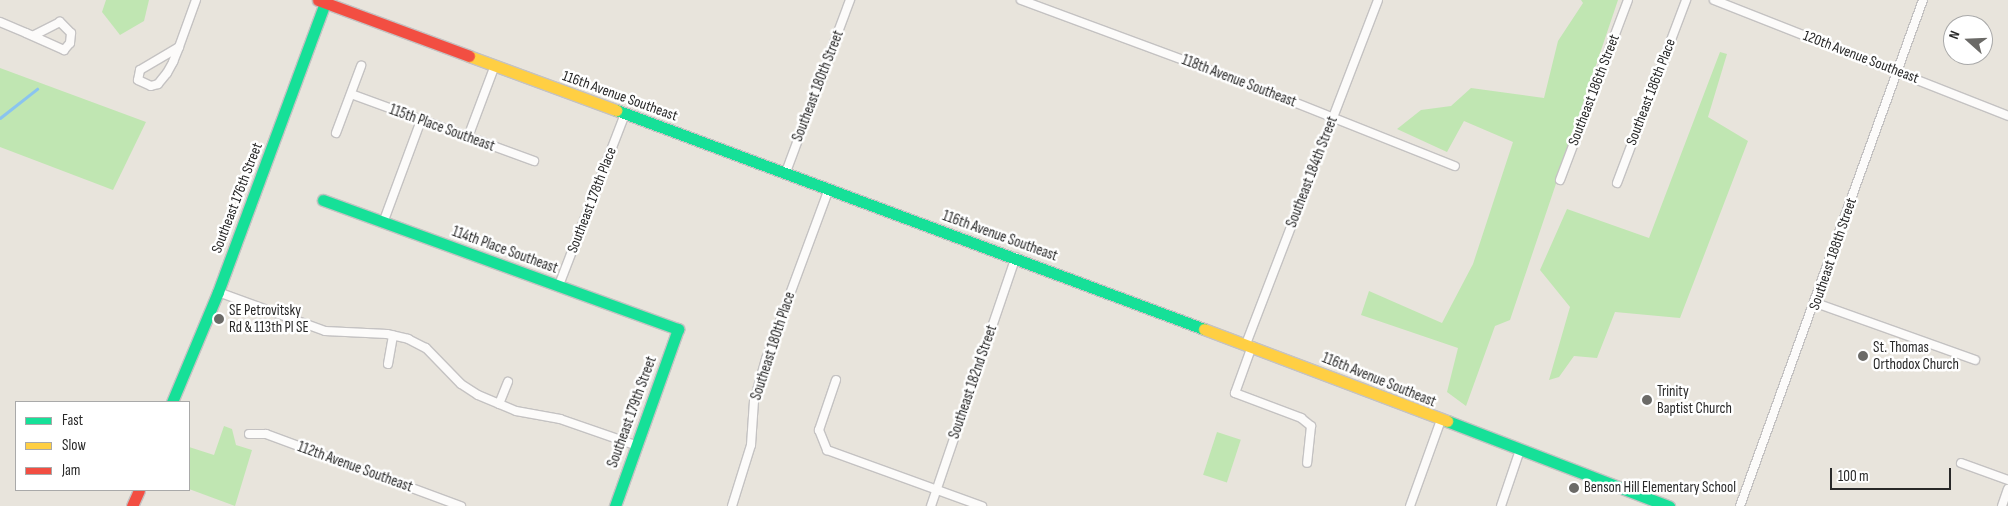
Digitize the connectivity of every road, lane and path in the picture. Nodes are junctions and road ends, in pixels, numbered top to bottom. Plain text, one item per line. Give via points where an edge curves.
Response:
1 (196, 0) edge
2 (850, 0) edge
3 (1021, 0) edge
4 (1378, 0) edge
5 (1628, 0) edge
6 (1686, 0) edge
7 (1714, 0) edge
8 (1923, 0) edge
9 (323, 1) edge
10 (0, 22) edge
11 (33, 36) junction
12 (179, 47) junction
13 (494, 65) junction
14 (361, 66) dead end
15 (1896, 70) junction
16 (351, 94) junction
17 (625, 114) junction
18 (2008, 116) edge
19 (1333, 117) junction
20 (421, 120) junction
21 (336, 133) dead end
22 (468, 137) junction
23 (534, 161) dead end
24 (1455, 166) dead end
25 (786, 172) junction
26 (1560, 180) dead end
27 (1616, 183) dead end
28 (830, 190) junction
29 (323, 200) dead end
30 (383, 223) junction
31 (1016, 257) junction
32 (559, 286) junction
33 (218, 292) junction
34 (1816, 303) junction
35 (678, 329) joint
36 (393, 335) junction
37 (1249, 345) junction
38 (1975, 360) dead end
39 (388, 364) dead end
40 (836, 380) dead end
41 (508, 382) dead end
42 (172, 401) edge
43 (499, 404) junction
44 (1441, 420) junction
45 (249, 434) dead end
46 (635, 445) junction
47 (1520, 450) junction
48 (1307, 463) dead end
49 (1961, 463) dead end
50 (2008, 480) edge
51 (2008, 489) edge
52 (936, 490) junction
53 (139, 491) edge
54 (132, 506) edge
55 (461, 506) edge
56 (614, 506) edge
57 (732, 506) edge
58 (931, 506) edge
59 (982, 506) edge
60 (1410, 506) edge
61 (1500, 506) edge
62 (1669, 506) edge
63 (1740, 506) edge
64 (2002, 506) edge

1 - 12 street
2 - 25 street, Southeast 180th Street
3 - 19 street, 118th Avenue Southeast
4 - 19 street, Southeast 184th Street
5 - 26 street, Southeast 186th Street
6 - 27 street, Southeast 186th Place
7 - 15 street, 120th Avenue Southeast
8 - 15 street, Southeast 188th Street
9 - 13 street, 116th Avenue Southeast
9 - 33 street, Southeast 176th Street
10 - 11 street
11 - 11 street via 60,22 71,33 70,42 64,50
12 - 12 street via 140,70 138,80 144,85 158,84
13 - 17 street, 116th Avenue Southeast
13 - 22 street
14 - 16 street
15 - 18 street, 120th Avenue Southeast
15 - 34 street, Southeast 188th Street
16 - 20 street, 115th Place Southeast
16 - 21 street
17 - 25 street, 116th Avenue Southeast
17 - 32 street, Southeast 178th Place
19 - 24 street, 118th Avenue Southeast
19 - 37 street, Southeast 184th Street
20 - 22 street, 115th Place Southeast
20 - 30 street
22 - 23 street, 115th Place Southeast
25 - 28 street, 116th Avenue Southeast
28 - 31 street, 116th Avenue Southeast
28 - 57 street, Southeast 180th Place via 766,359 754,401 751,445
29 - 30 street, 114th Place Southeast
30 - 32 street, 114th Place Southeast
31 - 37 street, 116th Avenue Southeast
31 - 52 street, Southeast 182nd Street
32 - 35 street, 114th Place Southeast
33 - 36 street via 325,332
33 - 42 street, Southeast 176th Street
34 - 38 street
34 - 63 street, Southeast 188th Street
35 - 46 street, Southeast 179th Street
36 - 39 street
36 - 43 street via 426,348 461,384
37 - 44 street, 116th Avenue Southeast
37 - 48 street, Southeast 184th Street via 1235,393 1301,418 1312,426
40 - 52 street via 819,430 827,450
41 - 43 street
43 - 46 street via 516,411 560,419
44 - 47 street, 116th Avenue Southeast
44 - 60 street
45 - 55 street, 112th Avenue Southeast via 266,434
46 - 56 street, Southeast 179th Street
47 - 61 street
47 - 62 street, 116th Avenue Southeast
49 - 50 street
51 - 64 street
52 - 58 street, Southeast 182nd Street
52 - 59 street
53 - 54 street

